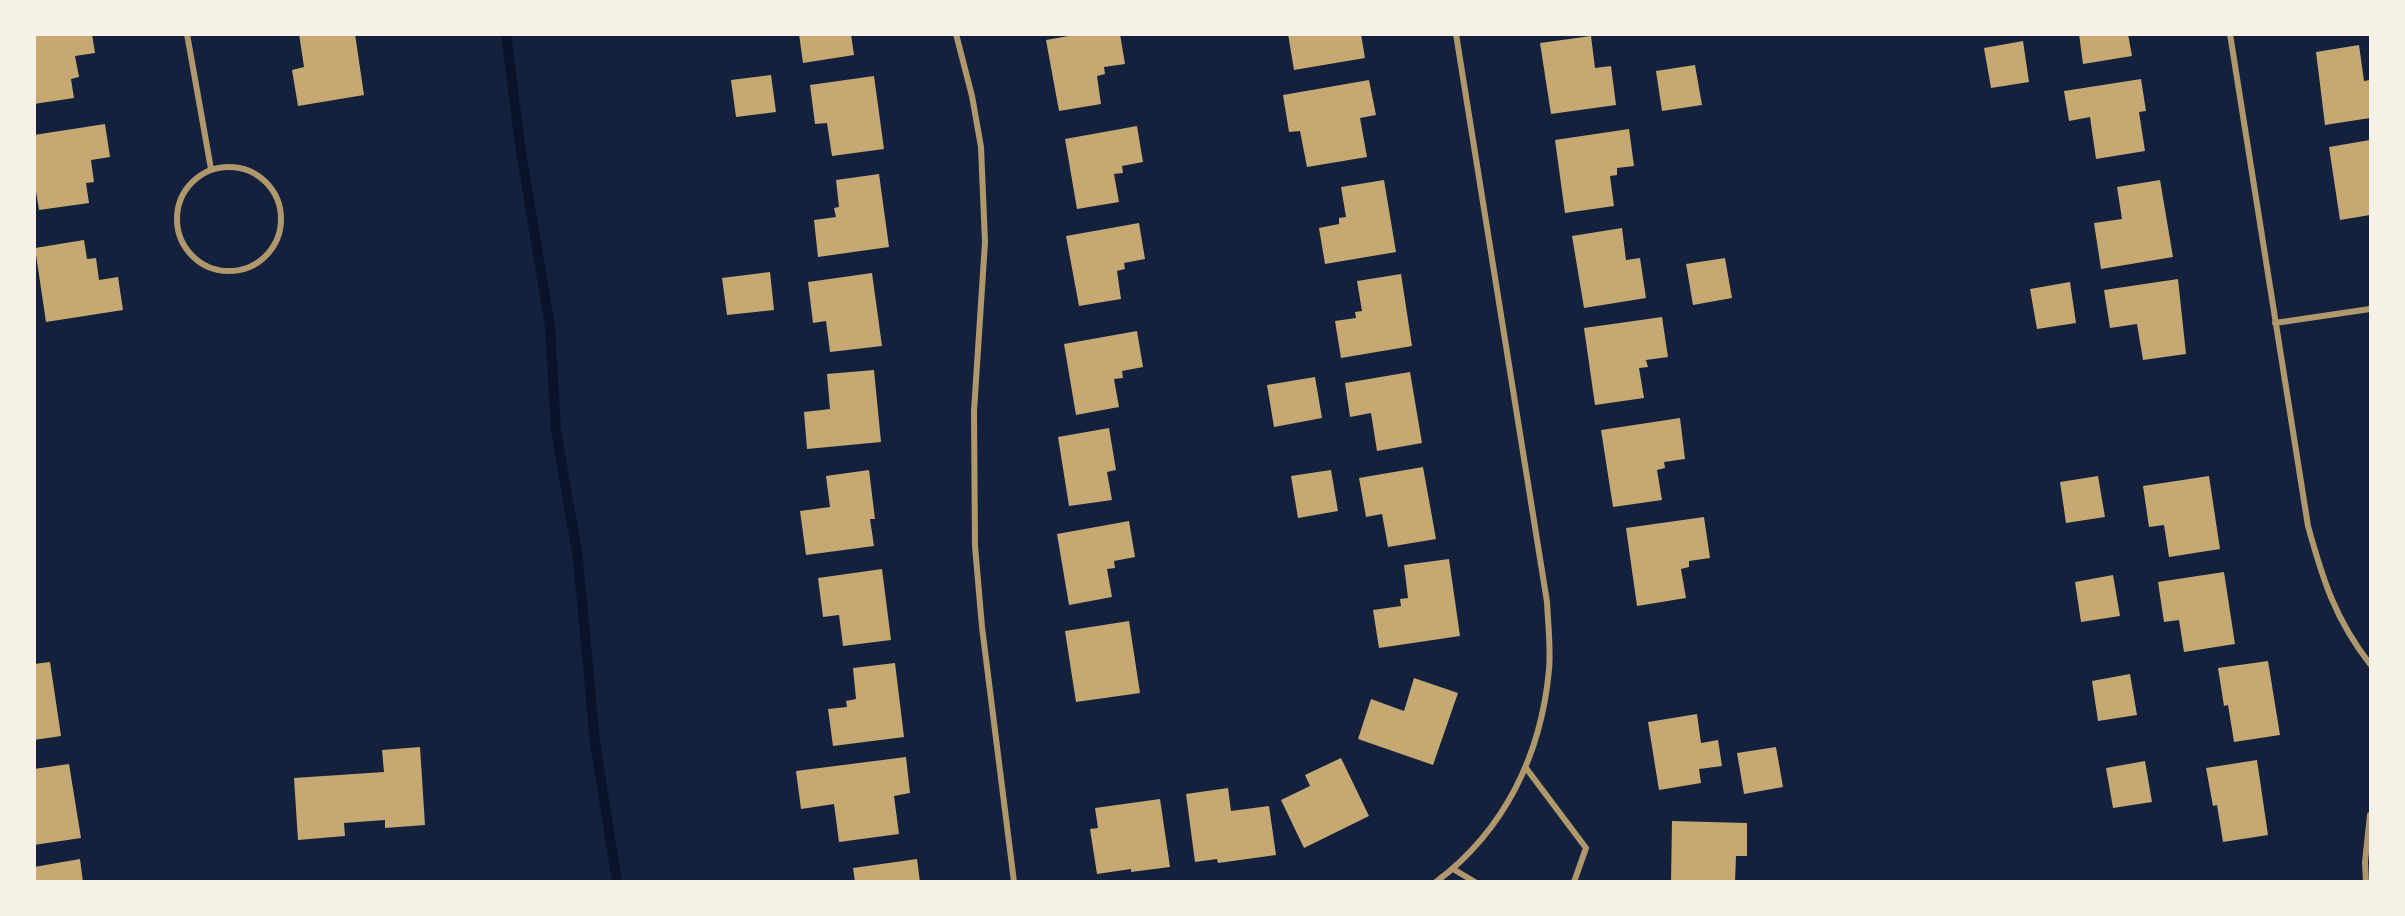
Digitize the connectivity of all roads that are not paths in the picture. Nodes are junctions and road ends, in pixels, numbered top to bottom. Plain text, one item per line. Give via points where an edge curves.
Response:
1 (187, 34) edge
2 (956, 34) edge
3 (1456, 34) edge
4 (2230, 34) edge
5 (211, 169) junction
6 (2370, 309) edge
7 (2275, 322) junction
8 (2370, 664) edge
9 (1526, 768) junction
10 (2370, 815) edge
11 (1453, 869) junction
12 (1014, 882) edge
13 (1436, 882) edge
14 (1475, 882) edge
15 (1574, 882) edge
16 (2366, 882) edge

1 - 5 street
2 - 12 street via 981,147 985,242 974,411 975,546
3 - 9 street via 1547,602 1549,669 1540,729
4 - 7 street
5 - 5 street via 195,178 183,192 177,209 182,244 194,259 209,268 227,272 244,269 260,262 279,235 279,202 258,176 227,166
6 - 7 street
7 - 8 street via 2308,526 2323,581 2337,612
9 - 11 street via 1487,834
9 - 15 street via 1586,848
10 - 16 street
11 - 13 street
11 - 14 street

